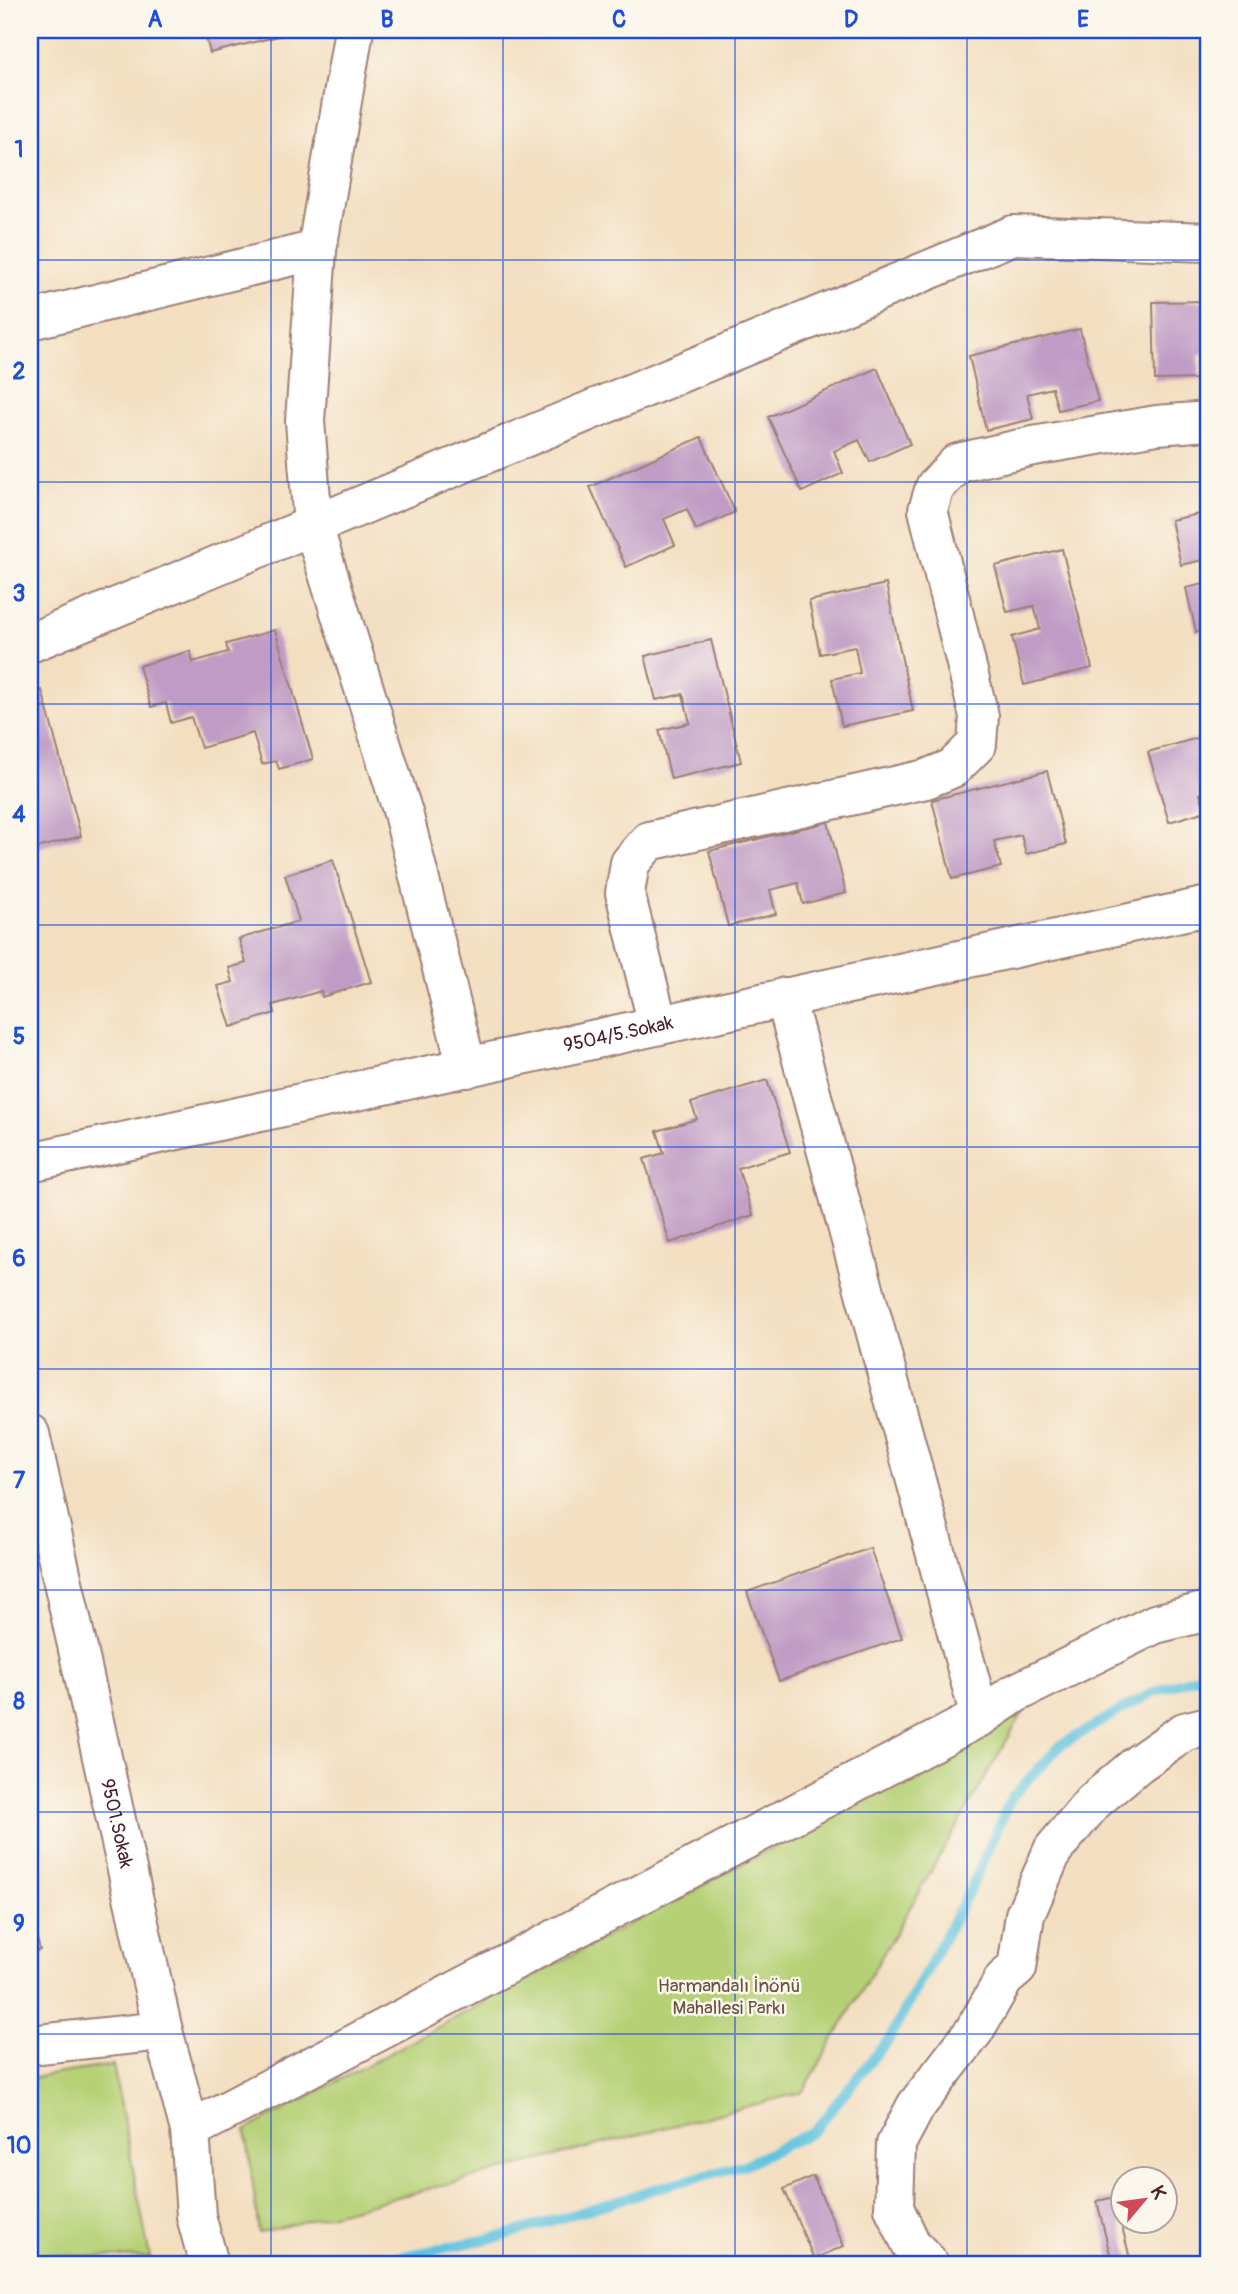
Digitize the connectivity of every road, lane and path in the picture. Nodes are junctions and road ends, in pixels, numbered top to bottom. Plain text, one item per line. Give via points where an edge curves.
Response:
1 (354, 30) edge
2 (1208, 242) edge
3 (317, 250) junction
4 (30, 320) edge
5 (1208, 421) edge
6 (313, 526) junction
7 (30, 643) edge
8 (1208, 906) edge
9 (785, 997) junction
10 (658, 1025) junction
11 (467, 1068) junction
12 (30, 1162) edge
13 (30, 1434) edge
14 (1208, 1611) edge
15 (980, 1717) junction
16 (1208, 1726) edge
17 (163, 2031) junction
18 (30, 2045) edge
19 (190, 2130) junction
20 (209, 2264) edge
21 (929, 2264) edge

1 - 3 street
2 - 6 street via 1013,235
3 - 4 street
3 - 6 street via 305,421
5 - 10 street via 1033,446 958,463 934,486 928,510 979,716 976,744 953,768 926,779 649,841 630,863 625,893
6 - 7 street
6 - 11 street via 403,813
8 - 9 street, 9504/5.Sokak
9 - 10 street, 9504/5.Sokak
9 - 15 street
10 - 11 street, 9504/5.Sokak
11 - 12 street, 9504/5.Sokak
13 - 17 street, 9501.Sokak
14 - 15 street via 1155,1624
15 - 19 street
16 - 21 street via 1184,1732 1138,1764 1093,1802 1053,1850 1025,1915 1017,1968 1004,1979 974,2031 916,2106 896,2144 894,2208 911,2244
17 - 18 street
17 - 19 street, 9501.Sokak
19 - 20 street, 9501.Sokak via 196,2216

